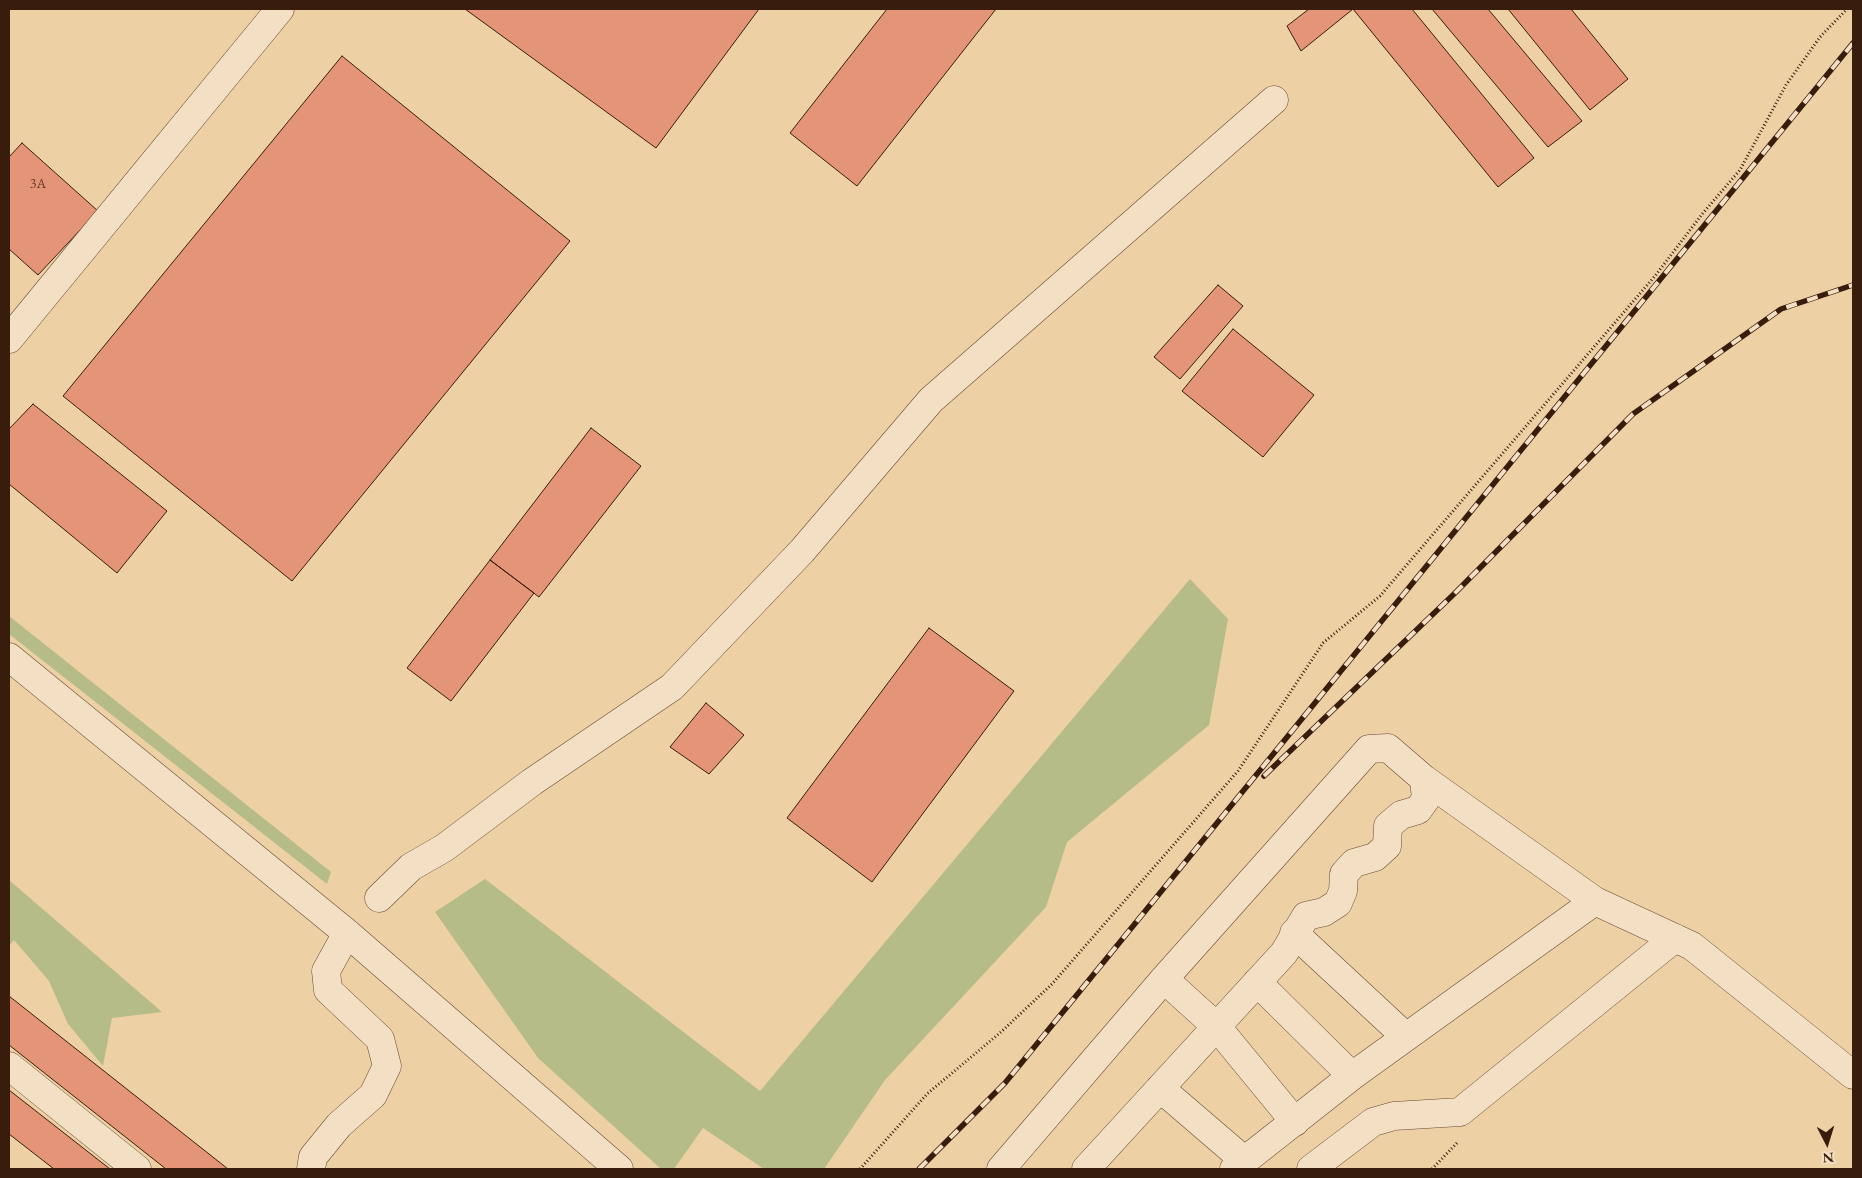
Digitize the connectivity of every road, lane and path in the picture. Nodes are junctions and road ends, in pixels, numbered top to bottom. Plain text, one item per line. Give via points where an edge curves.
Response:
1 (280, 9) edge
2 (1848, 9) edge
3 (1274, 100) dead end
4 (9, 339) edge
5 (9, 657) edge
6 (1424, 779) junction
7 (379, 898) dead end
8 (1595, 901) junction
9 (347, 933) junction
10 (1294, 933) junction
11 (1675, 938) junction
12 (1164, 979) junction
13 (1257, 982) junction
14 (1217, 1028) junction
15 (1406, 1037) junction
16 (9, 1066) edge
17 (1853, 1075) edge
18 (1352, 1076) junction
19 (1160, 1088) junction
20 (1296, 1122) junction
21 (1240, 1165) edge
22 (137, 1169) edge
23 (311, 1169) edge
24 (619, 1169) edge
25 (860, 1169) edge
26 (1001, 1169) edge
27 (1086, 1169) edge
28 (1311, 1169) edge

1 - 4 street
2 - 25 path via 1820,37 1786,85 1740,170 1655,276 1380,596 1323,642 1238,770 1052,984 927,1094
3 - 7 street via 931,400 802,551 672,687 532,782 444,848 411,867
5 - 9 street
6 - 8 street
6 - 10 street via 1426,799 1418,810 1401,815 1388,826 1387,846 1375,857 1354,863 1344,874 1343,891 1338,902 1324,912 1306,916
6 - 12 street via 1388,748 1369,749
8 - 11 street
8 - 15 street
9 - 23 street via 326,971 328,990 380,1039 387,1066 373,1095 340,1126 314,1157
9 - 24 street
10 - 13 street via 1284,953
10 - 15 street
11 - 17 street via 1692,946
11 - 28 street via 1460,1112 1394,1116 1372,1122
12 - 14 street
12 - 26 street
13 - 14 street
13 - 18 street
14 - 19 street
14 - 20 street
15 - 18 street
16 - 22 street
18 - 20 street
19 - 21 street
19 - 27 street
20 - 21 street

